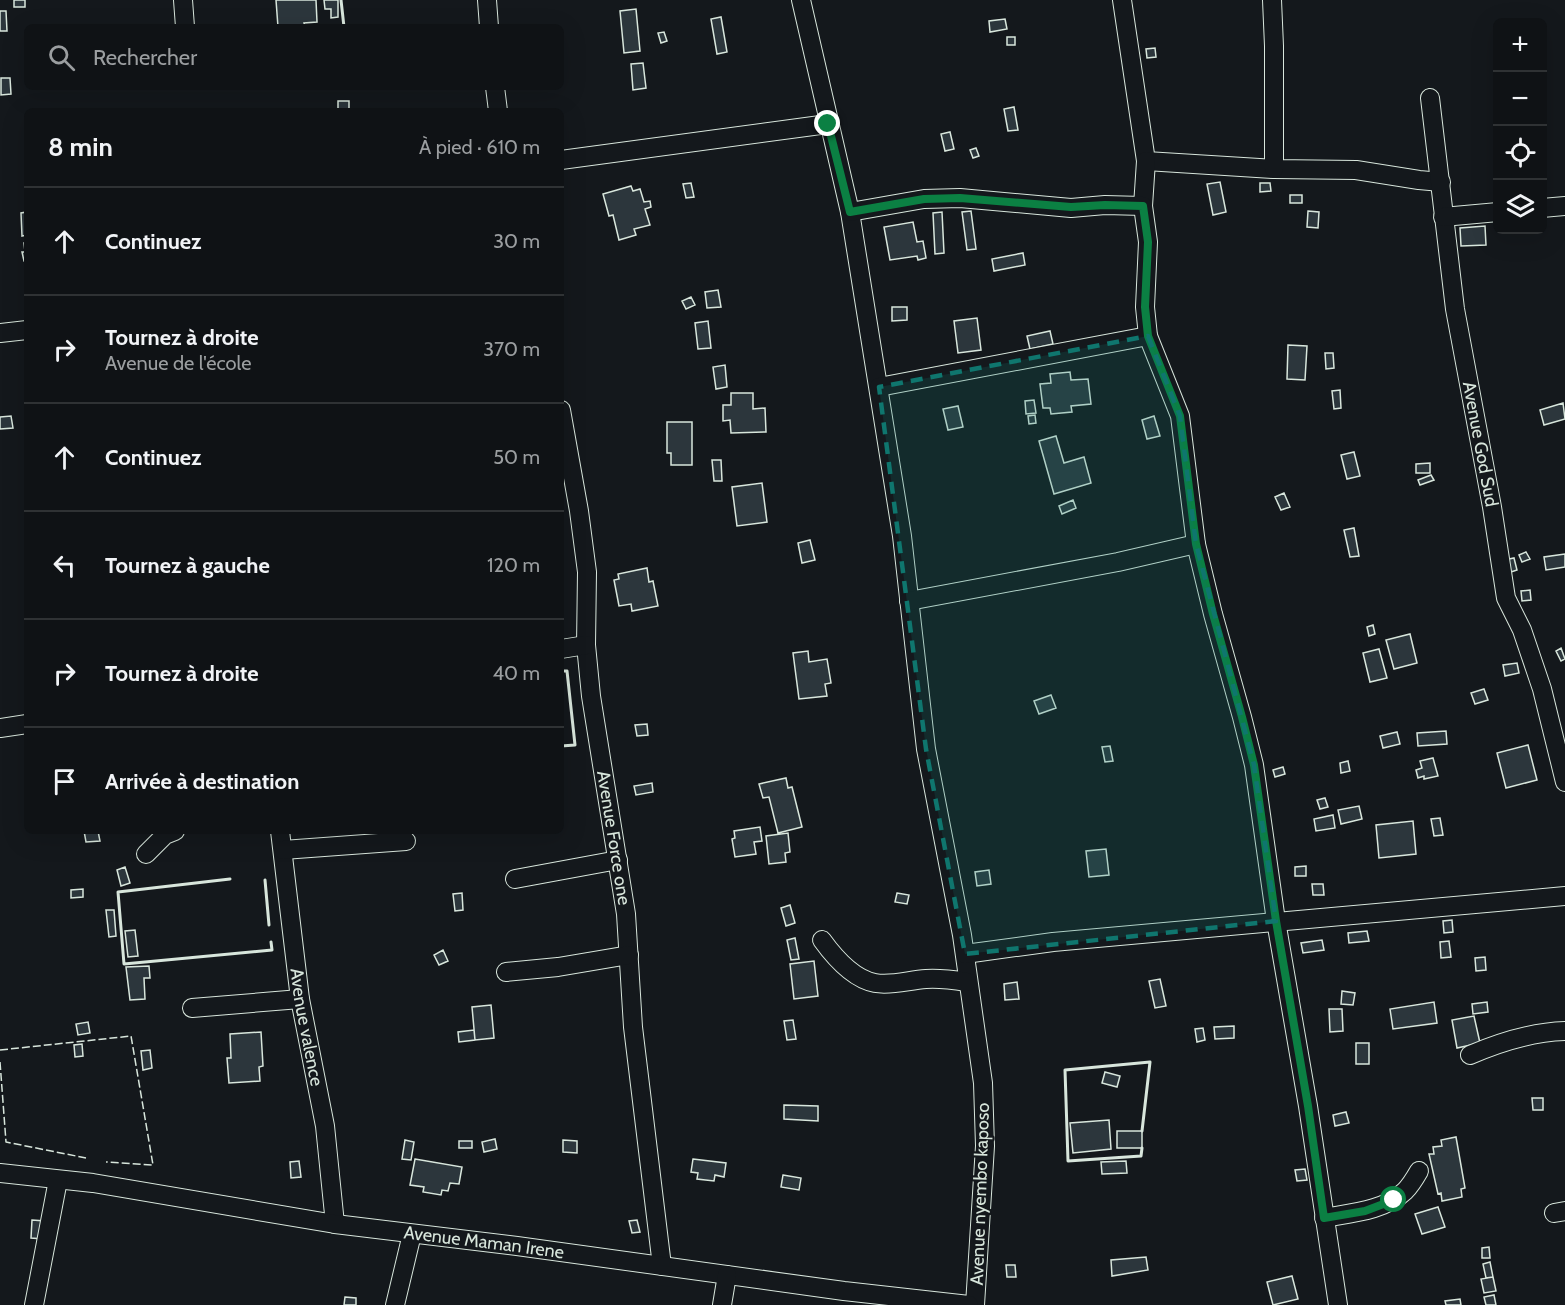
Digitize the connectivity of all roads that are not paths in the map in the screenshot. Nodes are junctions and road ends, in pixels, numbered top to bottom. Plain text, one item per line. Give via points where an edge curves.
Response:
1 (183, 0) edge
2 (487, 0) edge
3 (801, 0) edge
4 (1122, 0) edge
5 (1272, 0) edge
6 (185, 24) edge
7 (489, 24) edge
8 (495, 90) edge
9 (1430, 98) dead end
10 (498, 108) edge
11 (828, 124) junction
12 (564, 160) edge
13 (1146, 160) junction
14 (1274, 169) junction
15 (1441, 182) junction
16 (1143, 206) junction
17 (1565, 206) edge
18 (1547, 208) edge
19 (850, 212) junction
20 (1493, 212) edge
21 (1443, 217) junction
22 (24, 330) edge
23 (0, 333) edge
24 (1148, 336) junction
25 (879, 387) junction
26 (564, 427) edge
27 (1196, 544) junction
28 (909, 601) junction
29 (586, 645) junction
30 (564, 649) edge
31 (24, 724) edge
32 (0, 728) edge
33 (1565, 782) edge
34 (169, 834) edge
35 (280, 834) edge
36 (406, 841) dead end
37 (283, 850) junction
38 (146, 854) dead end
39 (618, 860) junction
40 (515, 879) dead end
41 (1565, 896) edge
42 (1276, 921) junction
43 (822, 940) dead end
44 (965, 954) junction
45 (629, 955) junction
46 (506, 972) dead end
47 (967, 982) junction
48 (300, 999) junction
49 (192, 1008) dead end
50 (1565, 1030) edge
51 (1470, 1055) dead end
52 (1419, 1171) dead end
53 (0, 1173) edge
54 (58, 1180) junction
55 (1324, 1218) junction
56 (335, 1224) junction
57 (412, 1234) junction
58 (662, 1266) junction
59 (727, 1275) junction
60 (34, 1305) edge
61 (395, 1305) edge
62 (722, 1305) edge
63 (969, 1305) edge
64 (975, 1305) edge
65 (1338, 1305) edge

1 - 6 street
2 - 7 street
3 - 11 street, Avenue nyembo kaposo
4 - 13 street
5 - 14 street
8 - 10 street
9 - 15 street, Avenue God Sud
11 - 12 street
11 - 19 street, Avenue nyembo kaposo
13 - 14 street
13 - 16 street
14 - 15 street via 1356,170
15 - 21 street, Avenue God Sud
16 - 19 street via 1060,207 960,198 924,199
16 - 24 street via 1148,242
17 - 18 street
19 - 25 street, Avenue nyembo kaposo
20 - 21 street
21 - 33 street, Avenue God Sud via 1455,309 1506,598 1522,630 1542,689
22 - 23 street
24 - 25 street
24 - 27 street via 1180,416
25 - 28 street, Avenue nyembo kaposo
26 - 29 street, Avenue Force one via 587,572
27 - 28 street
27 - 42 street via 1254,765
28 - 44 street, Avenue nyembo kaposo via 926,749
29 - 30 street
29 - 39 street, Avenue Force one via 603,782
31 - 32 street
34 - 38 street
35 - 37 street, Avenue valence
36 - 37 street
37 - 48 street, Avenue valence
39 - 40 street
39 - 45 street, Avenue Force one
41 - 42 street
42 - 44 street
42 - 55 street
43 - 47 street via 847,967 875,983 940,978
44 - 47 street, Avenue nyembo kaposo
45 - 46 street
45 - 58 street, Avenue Force one via 633,1027
47 - 64 street, Avenue nyembo kaposo via 982,1083 985,1146
48 - 49 street
48 - 56 street, Avenue valence via 325,1126
50 - 51 street via 1503,1041
52 - 55 street via 1394,1200 1365,1211
53 - 54 street, Avenue Maman Irene
54 - 56 street, Avenue Maman Irene
54 - 60 street
55 - 65 street
56 - 57 street, Avenue Maman Irene
57 - 58 street, Avenue Maman Irene
57 - 61 street
58 - 59 street, Avenue Maman Irene
59 - 62 street
59 - 63 street, Avenue Maman Irene

